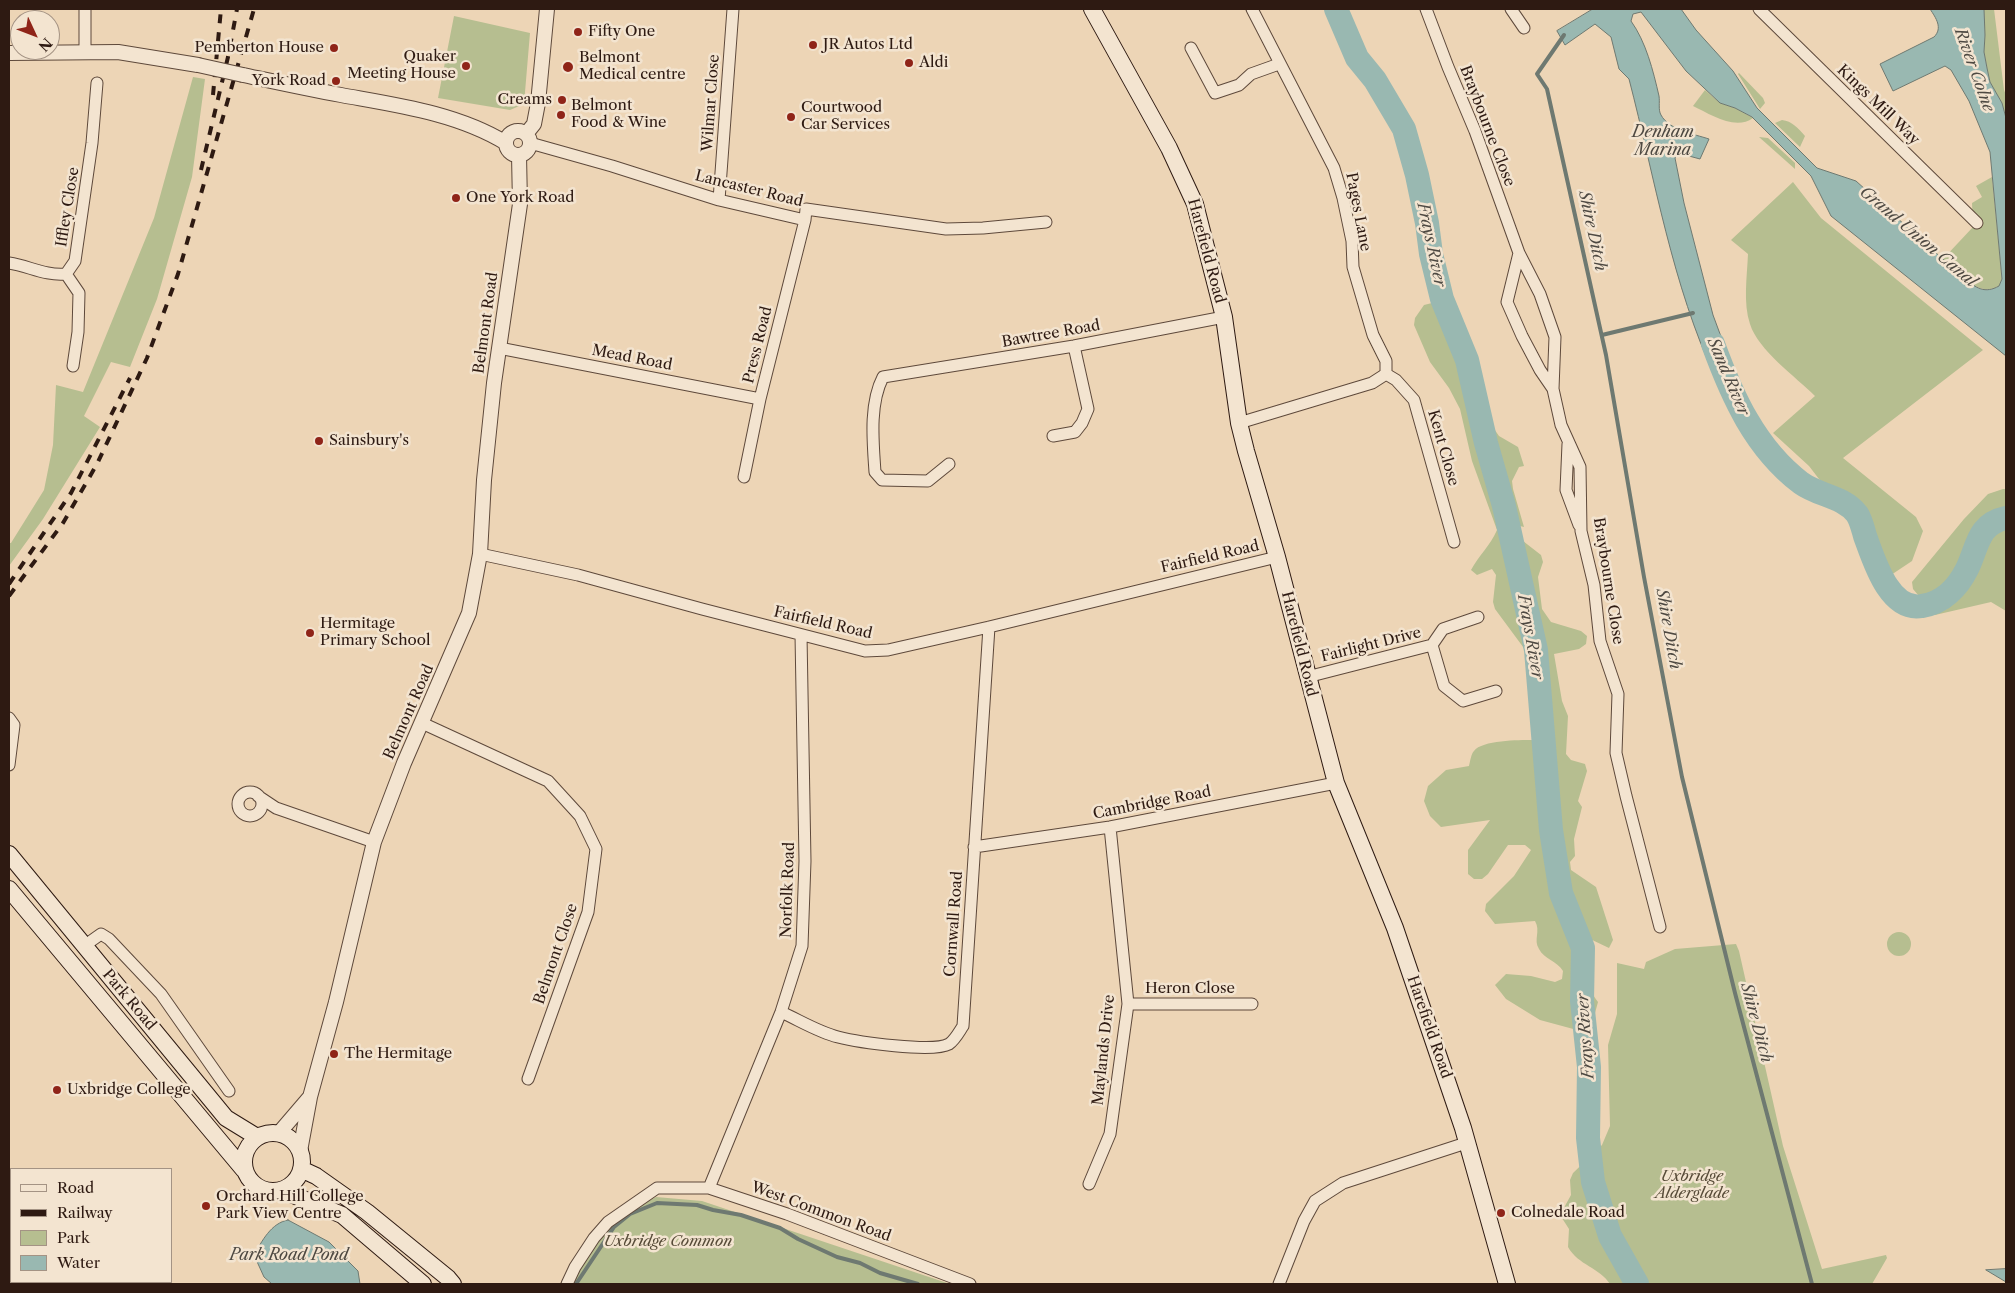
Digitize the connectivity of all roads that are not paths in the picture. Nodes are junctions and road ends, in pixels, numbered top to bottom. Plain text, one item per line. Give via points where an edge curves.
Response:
1 (85, 9) edge
2 (547, 9) edge
3 (733, 9) edge
4 (1092, 9) edge
5 (1252, 9) edge
6 (1426, 9) edge
7 (1511, 9) edge
8 (1759, 9) edge
9 (1524, 28) dead end
10 (1191, 48) dead end
11 (85, 51) junction
12 (9, 53) edge
13 (1279, 64) junction
14 (97, 83) dead end
15 (528, 139) junction
16 (506, 143) junction
17 (518, 156) junction
18 (719, 200) junction
19 (804, 220) junction
20 (1046, 222) dead end
21 (1977, 223) dead end
22 (1519, 253) junction
23 (9, 263) edge
24 (66, 274) junction
25 (1224, 317) junction
26 (1074, 346) junction
27 (499, 348) junction
28 (73, 366) dead end
29 (1386, 374) junction
30 (1553, 389) junction
31 (760, 399) junction
32 (1239, 423) junction
33 (1053, 436) dead end
34 (949, 464) dead end
35 (744, 477) dead end
36 (1454, 542) dead end
37 (480, 554) junction
38 (1276, 557) junction
39 (1478, 617) dead end
40 (989, 627) junction
41 (801, 635) junction
42 (1432, 645) junction
43 (1307, 677) junction
44 (1496, 691) dead end
45 (9, 718) edge
46 (422, 723) junction
47 (9, 765) edge
48 (1336, 782) junction
49 (258, 796) junction
50 (276, 808) junction
51 (255, 815) junction
52 (1110, 827) junction
53 (374, 842) junction
54 (974, 847) junction
55 (9, 854) edge
56 (9, 889) edge
57 (1660, 927) dead end
58 (84, 946) junction
59 (1128, 1004) junction
60 (1252, 1004) dead end
61 (781, 1012) junction
62 (528, 1079) dead end
63 (229, 1091) dead end
64 (310, 1097) junction
65 (279, 1133) junction
66 (257, 1137) junction
67 (1466, 1143) junction
68 (300, 1152) junction
69 (301, 1169) junction
70 (244, 1170) junction
71 (1089, 1184) dead end
72 (709, 1188) junction
73 (281, 1190) junction
74 (423, 1284) edge
75 (453, 1284) edge
76 (567, 1284) edge
77 (970, 1284) edge
78 (1279, 1284) edge
79 (1507, 1284) edge

1 - 11 street
2 - 15 street via 538,103
3 - 18 street, Wilmar Close
4 - 25 main road, Harefield Road via 1169,148 1195,204
5 - 13 street, Pages Lane
6 - 22 street, Braybourne Close
7 - 9 street
8 - 21 street, Kings Mill Way
10 - 13 street via 1215,93 1239,85 1251,74
11 - 12 street
11 - 16 street, bridge via 118,52 198,65 428,113 466,124
13 - 29 street, Pages Lane via 1334,168 1344,198 1352,241 1352,267 1373,335 1386,361
14 - 24 street, Iffley Close via 92,143 74,261
15 - 16 street via 521,132 512,132
15 - 17 street via 528,150
15 - 18 street, Lancaster Road
16 - 17 street via 510,152
17 - 27 street, Belmont Road via 520,204
18 - 19 street, Lancaster Road
19 - 20 street, Lancaster Road via 806,209 946,229
19 - 31 street, Press Road
22 - 30 street, Braybourne Close via 1540,294 1555,337
22 - 30 street, Braybourne Close via 1507,302 1526,344
23 - 24 street via 53,275
24 - 28 street via 79,292
25 - 26 street, Bawtree Road
25 - 32 main road, Harefield Road
26 - 33 street via 1088,409 1075,432
26 - 34 street, Bawtree Road via 883,377 874,410 876,472 882,480 928,481
27 - 31 street, Mead Road
27 - 37 street, Belmont Road via 484,480
29 - 32 street via 1372,382
29 - 36 street, Kent Close via 1414,400
30 - 57 street, Braybourne Close via 1568,440 1566,490 1582,531 1594,585 1600,641 1618,694 1616,753
31 - 35 street, Press Road
32 - 38 main road, Harefield Road
37 - 41 street, Fairfield Road via 578,575
37 - 46 street, Belmont Road via 469,613
38 - 40 street, Fairfield Road
38 - 43 main road, Harefield Road
39 - 42 street via 1443,629
40 - 41 street, Fairfield Road via 865,651
40 - 54 street, Cornwall Road
41 - 61 street, Norfolk Road via 805,861 802,946
42 - 43 street, Fairlight Drive
42 - 44 street, Fairlight Drive via 1444,686 1463,701
43 - 48 main road, Harefield Road
45 - 47 street via 14,725
46 - 53 street, Belmont Road
46 - 62 street, Belmont Close via 548,781 580,816 596,849 588,912
48 - 52 street, Cambridge Road
48 - 67 main road, Harefield Road via 1395,928
49 - 50 street
49 - 51 street via 261,806
49 - 51 street via 247,793 238,802 242,814
50 - 51 street
50 - 53 street
52 - 54 street, Cambridge Road
52 - 59 street, Maylands Drive
53 - 64 street, Belmont Road
54 - 61 street, Cornwall Road via 963,1026 949,1043 939,1047 865,1042 836,1036
55 - 58 main road, Park Road
56 - 70 main road, Park Road
58 - 63 street via 101,934 109,939 161,994
58 - 66 main road, Park Road via 226,1118
59 - 60 street, Heron Close
59 - 71 street, Maylands Drive via 1110,1134
61 - 72 street, Norfolk Road
64 - 65 street
64 - 68 street, Belmont Road
65 - 66 main road
65 - 68 main road via 291,1139
66 - 70 main road via 246,1150
67 - 78 street via 1343,1183 1315,1202 1304,1220
67 - 79 main road, Harefield Road
68 - 69 main road
69 - 73 main road via 296,1180
69 - 75 main road via 367,1212
70 - 73 main road via 258,1188
72 - 76 street, West Common Road via 657,1188 608,1222 594,1238
72 - 77 street, West Common Road via 787,1214
73 - 74 main road via 342,1215

